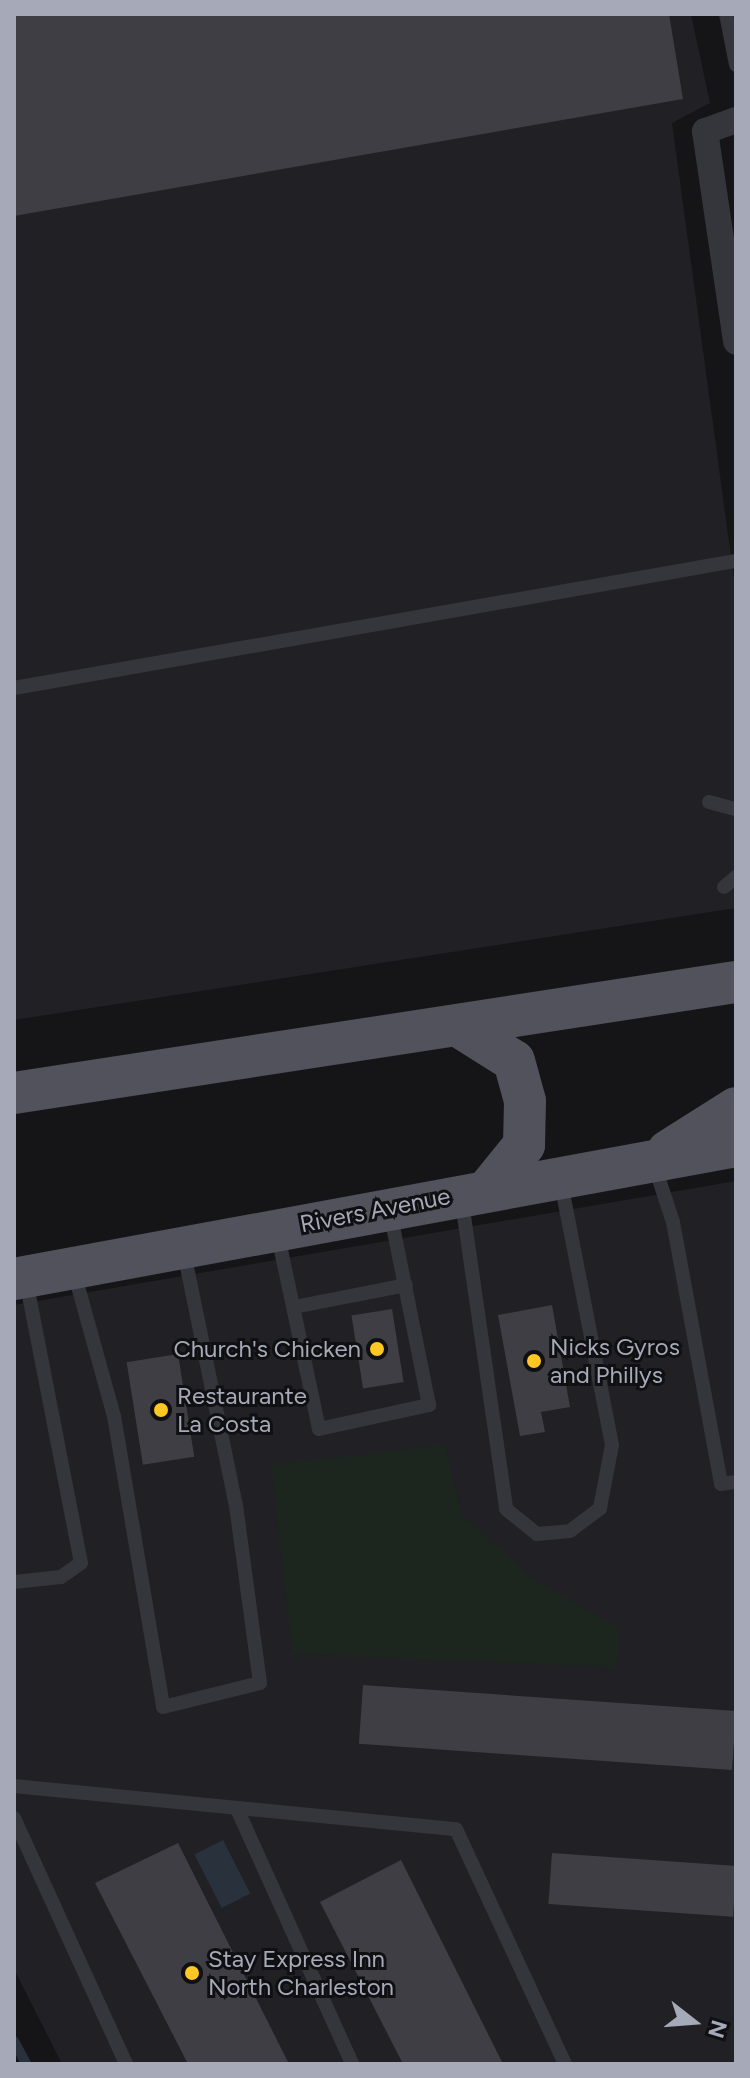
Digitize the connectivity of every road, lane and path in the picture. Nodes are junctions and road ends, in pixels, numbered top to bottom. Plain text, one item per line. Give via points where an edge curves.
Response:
1 (726, 14) edge
2 (736, 65) edge
3 (736, 120) edge
4 (736, 342) edge
5 (736, 561) edge
6 (14, 688) edge
7 (709, 802) dead end
8 (736, 809) edge
9 (736, 877) edge
10 (724, 887) dead end
11 (736, 982) edge
12 (463, 1029) junction
13 (14, 1093) edge
14 (736, 1108) edge
15 (736, 1146) edge
16 (653, 1160) junction
17 (560, 1176) junction
18 (475, 1191) junction
19 (389, 1207) junction
20 (276, 1229) junction
21 (183, 1246) junction
22 (72, 1267) junction
23 (20, 1278) edge
24 (406, 1285) junction
25 (294, 1307) junction
26 (736, 1482) edge
27 (14, 1582) edge
28 (14, 1786) edge
29 (238, 1811) junction
30 (14, 1818) edge
31 (126, 2064) edge
32 (352, 2064) edge
33 (565, 2064) edge

1 - 2 lane
3 - 4 street via 705,131
5 - 6 lane
7 - 8 lane
9 - 10 lane
11 - 12 main road
12 - 13 main road
12 - 18 main road via 514,1061 525,1101 524,1145
14 - 16 main road
15 - 16 main road, Rivers Avenue
16 - 17 main road, Rivers Avenue
16 - 26 lane via 673,1222 721,1484
17 - 18 main road, Rivers Avenue
17 - 18 lane via 612,1474 600,1508 570,1531 537,1534 506,1509
18 - 19 main road, Rivers Avenue
19 - 20 main road, Rivers Avenue
19 - 24 lane
20 - 21 main road, Rivers Avenue
20 - 25 lane
21 - 22 main road, Rivers Avenue
21 - 22 lane via 236,1506 260,1683 163,1707 114,1416
22 - 23 main road, Rivers Avenue
23 - 27 lane via 81,1563 61,1577
24 - 25 lane
24 - 25 lane via 429,1405 319,1429
28 - 29 lane
29 - 32 lane
29 - 33 lane via 456,1829
30 - 31 lane

